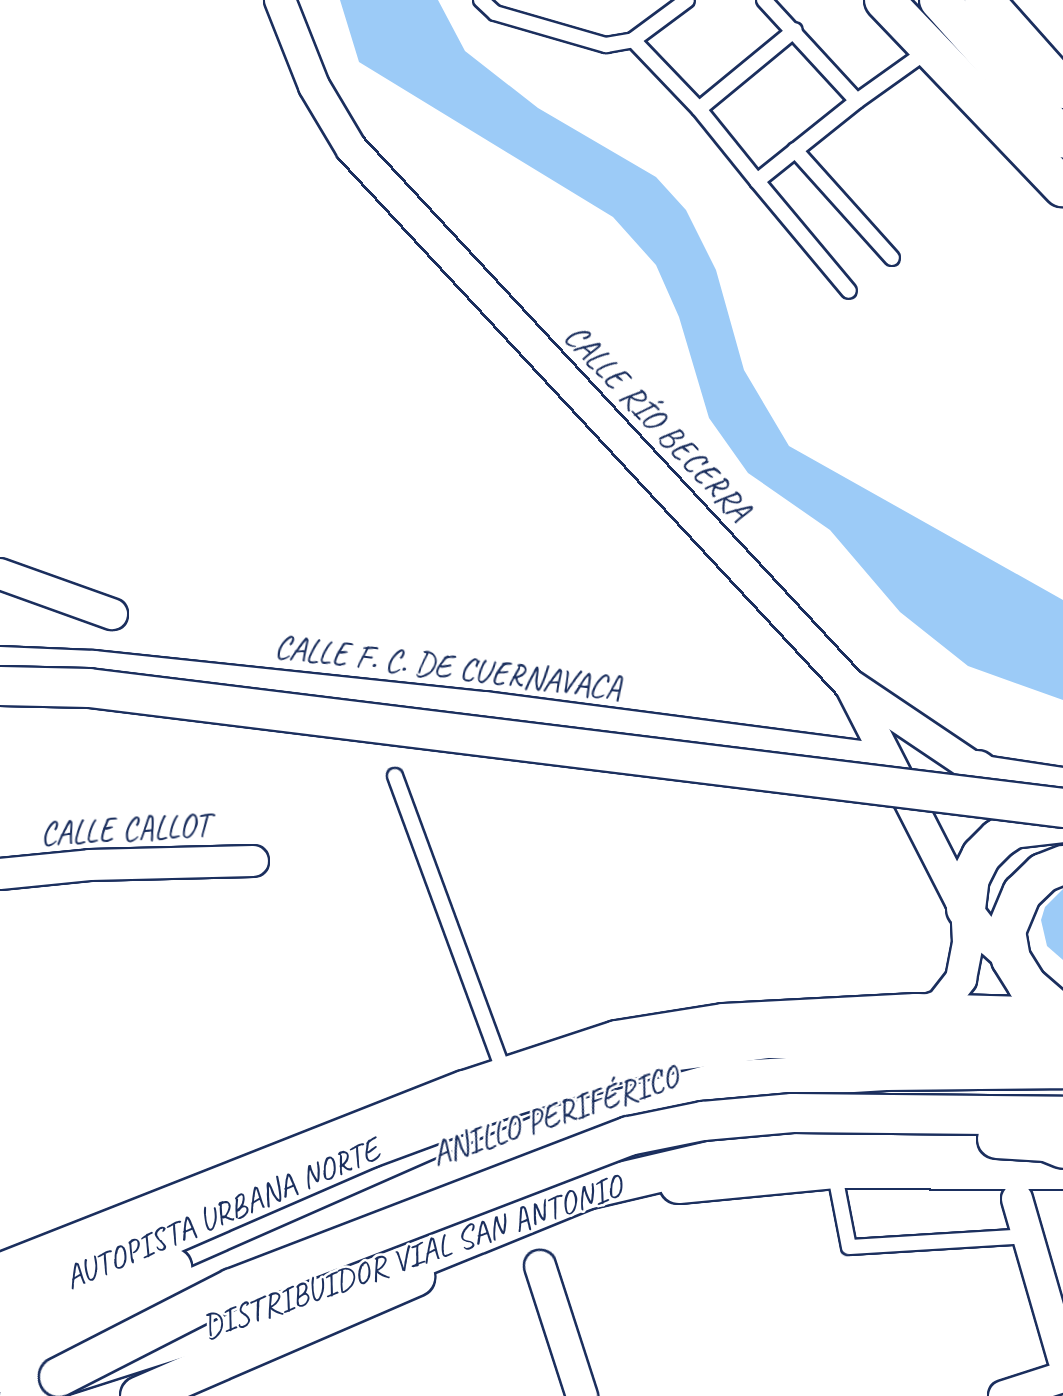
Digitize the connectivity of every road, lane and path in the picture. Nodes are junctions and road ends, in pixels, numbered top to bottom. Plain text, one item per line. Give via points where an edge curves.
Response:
1 (281, 0) edge
2 (481, 0) edge
3 (688, 0) edge
4 (764, 0) edge
5 (884, 0) edge
6 (939, 0) edge
7 (984, 0) edge
8 (796, 30) junction
9 (633, 40) junction
10 (931, 48) junction
11 (1063, 89) edge
12 (857, 101) junction
13 (699, 109) junction
14 (1063, 138) edge
15 (795, 150) junction
16 (757, 181) junction
17 (1063, 187) edge
18 (892, 258) dead end
19 (849, 291) dead end
20 (0, 574) edge
21 (112, 614) dead end
22 (0, 662) edge
23 (850, 685) junction
24 (0, 686) edge
25 (887, 760) junction
26 (977, 770) junction
27 (395, 776) dead end
28 (1063, 783) edge
29 (1061, 818) edge
30 (253, 861) dead end
31 (1063, 865) edge
32 (0, 874) edge
33 (966, 909) junction
34 (1011, 959) junction
35 (916, 1013) junction
36 (1063, 1017) edge
37 (1063, 1038) edge
38 (1063, 1054) edge
39 (1063, 1069) edge
40 (505, 1076) junction
41 (1063, 1087) edge
42 (1063, 1098) edge
43 (1063, 1116) edge
44 (1063, 1127) edge
45 (639, 1128) junction
46 (959, 1129) junction
47 (1063, 1152) edge
48 (834, 1169) junction
49 (1063, 1170) edge
50 (1017, 1199) dead end
51 (1027, 1236) junction
52 (540, 1266) dead end
53 (0, 1273) edge
54 (0, 1309) edge
55 (0, 1343) edge
56 (1063, 1357) edge
57 (0, 1373) edge
58 (59, 1377) junction
59 (1063, 1377) edge
60 (0, 1392) edge
61 (19, 1396) edge
62 (140, 1396) edge
63 (582, 1396) edge
64 (1004, 1396) edge

1 - 23 street, CALLE RÍO BECERRA via 314,86 351,148
2 - 9 lane via 495,13 583,40 606,45
3 - 9 lane
4 - 8 lane
5 - 10 main road
6 - 14 main road
7 - 11 main road
8 - 12 lane
8 - 13 lane
9 - 13 lane
10 - 12 lane
10 - 17 main road
12 - 15 lane
13 - 16 lane
15 - 16 lane
15 - 18 lane
16 - 19 lane
20 - 21 street
22 - 25 street, CALLE F. C. DE CUERNAVACA via 94,666 484,707
23 - 25 street, CALLE RÍO BECERRA
23 - 26 street
24 - 29 main road, bridge via 89,688
25 - 33 street, CALLE RÍO BECERRA
26 - 28 street
26 - 29 main road via 1031,811
27 - 40 lane
29 - 33 main road via 1013,829 998,839 981,856 970,878
30 - 32 street, CALLE CALLOT via 90,865
31 - 34 main road via 1037,877 1014,905 1006,931
33 - 34 street, CALLE RÍO BECERRA
33 - 35 street, CALLE RÍO BECERRA via 968,942 957,988 941,1005
34 - 36 main road via 1032,991
35 - 36 main road
35 - 40 main road via 724,1023 617,1040
37 - 54 main road, AUTOPISTA URBANA NORTE via 766,1039 641,1056 497,1101 370,1149
38 - 55 main road, ANILLO PERIFÉRICO via 720,1062 480,1133
39 - 45 main road via 886,1071 722,1081
40 - 53 main road
41 - 45 main road via 831,1089 730,1096
42 - 60 main road, ANILLO PERIFÉRICO via 993,1097 721,1130 651,1144 514,1189
43 - 45 main road, bridge via 793,1113
44 - 46 main road
45 - 46 main road via 741,1137
45 - 57 main road via 562,1125
45 - 58 main road, bridge via 456,1217 195,1321 162,1324
46 - 47 main road, bridge via 1028,1140
47 - 58 main road, DISTRIBUIDOR VIAL SAN ANTONIO, bridge via 894,1146 808,1148 722,1158 586,1190 382,1273
48 - 49 main road
48 - 51 lane via 849,1247
48 - 62 main road via 700,1179 530,1227
50 - 51 street
51 - 56 street
52 - 63 street
58 - 61 main road
59 - 64 street

